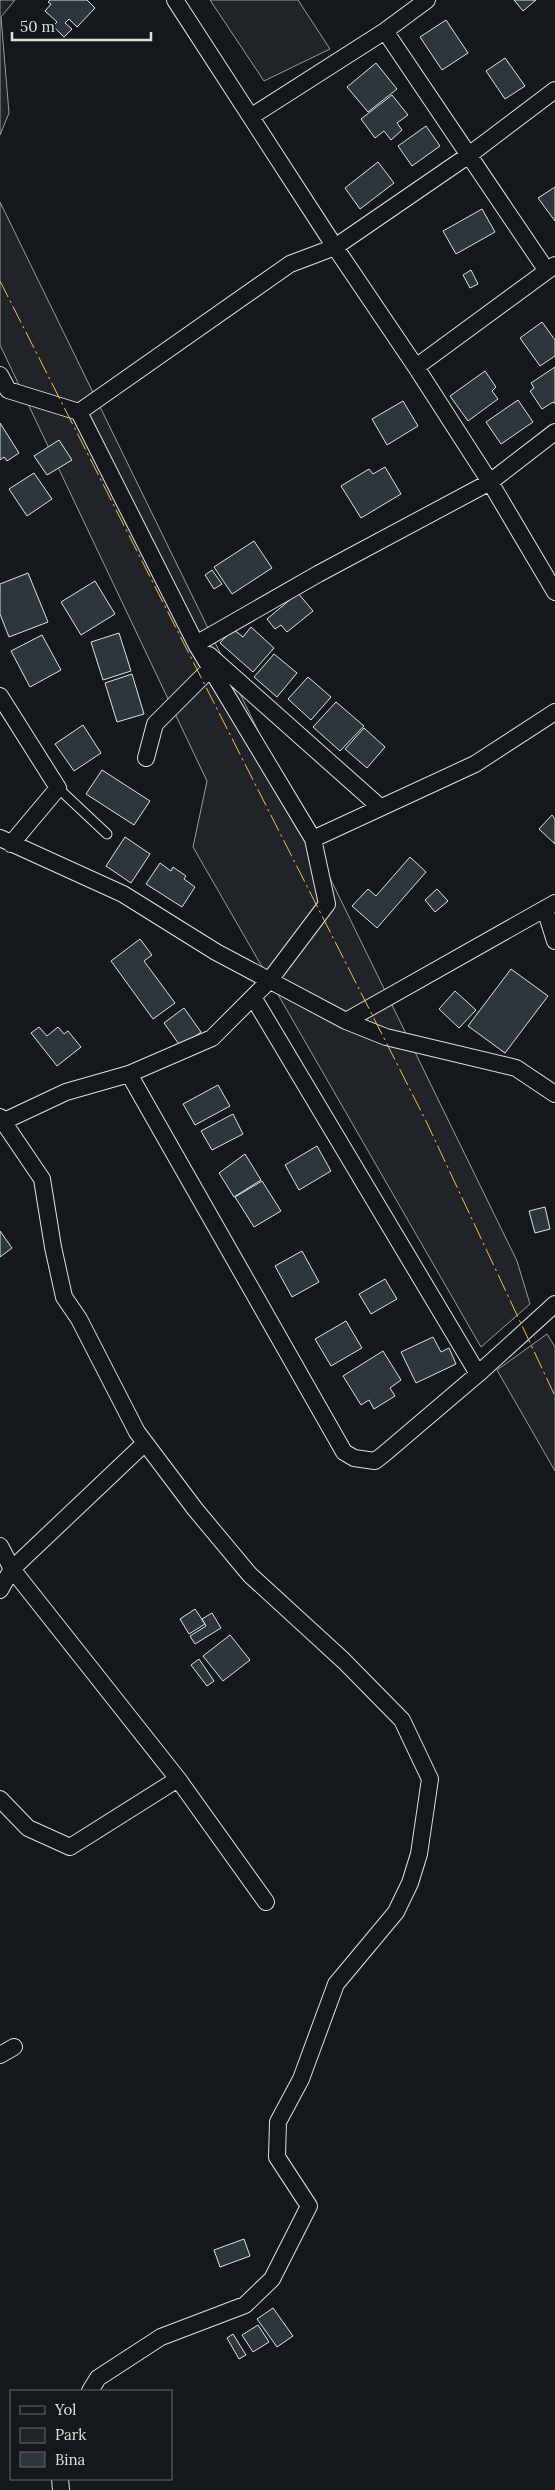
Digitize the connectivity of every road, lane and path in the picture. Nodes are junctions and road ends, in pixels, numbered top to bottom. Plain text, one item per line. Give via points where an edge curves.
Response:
1 (175, 0) edge
2 (427, 0) edge
3 (385, 31) junction
4 (555, 90) edge
5 (252, 116) junction
6 (469, 155) junction
7 (335, 247) junction
8 (551, 268) edge
9 (416, 367) junction
10 (0, 375) edge
11 (4, 395) edge
12 (79, 412) junction
13 (555, 432) edge
14 (490, 482) junction
15 (555, 592) edge
16 (196, 644) junction
17 (211, 668) junction
18 (0, 696) edge
19 (555, 712) edge
20 (146, 758) dead end
21 (58, 788) junction
22 (380, 807) junction
23 (107, 834) dead end
24 (313, 839) junction
25 (5, 841) edge
26 (550, 906) edge
27 (555, 941) edge
28 (269, 981) junction
29 (253, 997) junction
30 (346, 1021) junction
31 (129, 1074) junction
32 (555, 1094) edge
33 (1, 1120) edge
34 (554, 1306) edge
35 (478, 1374) junction
36 (145, 1443) junction
37 (0, 1546) edge
38 (12, 1569) junction
39 (0, 1590) edge
40 (178, 1779) junction
41 (0, 1799) edge
42 (266, 1902) dead end
43 (91, 2390) edge

1 - 5 street
2 - 3 street
3 - 5 street
3 - 6 street
4 - 6 street
5 - 7 street
6 - 7 street
6 - 8 street
7 - 9 street
7 - 12 street via 290,264
8 - 9 street
9 - 14 street
10 - 11 street
11 - 12 street
12 - 16 street
13 - 14 street
14 - 15 street
14 - 16 street
16 - 17 street
16 - 22 street
17 - 20 street via 156,724
17 - 24 street
18 - 21 street
19 - 22 street via 476,764
21 - 23 lane
21 - 25 street
22 - 24 street
24 - 28 street via 327,904
25 - 28 street via 124,894
26 - 27 street
26 - 30 street
28 - 29 street
28 - 30 street
29 - 31 street via 212,1038
29 - 35 street
30 - 32 street via 386,1037 516,1068
31 - 33 street via 66,1092
31 - 35 street via 344,1452 354,1458 375,1461
33 - 36 street via 42,1179 52,1248 64,1297
34 - 35 street
36 - 38 street
36 - 43 street via 250,1576 344,1661 402,1720 430,1779 419,1854 410,1883 396,1912 336,1984 300,2079 278,2122 277,2157 309,2206 272,2280 245,2305 162,2337 98,2378
37 - 38 street
38 - 39 street
38 - 40 street
40 - 41 street via 70,1847 28,1828
40 - 42 street

